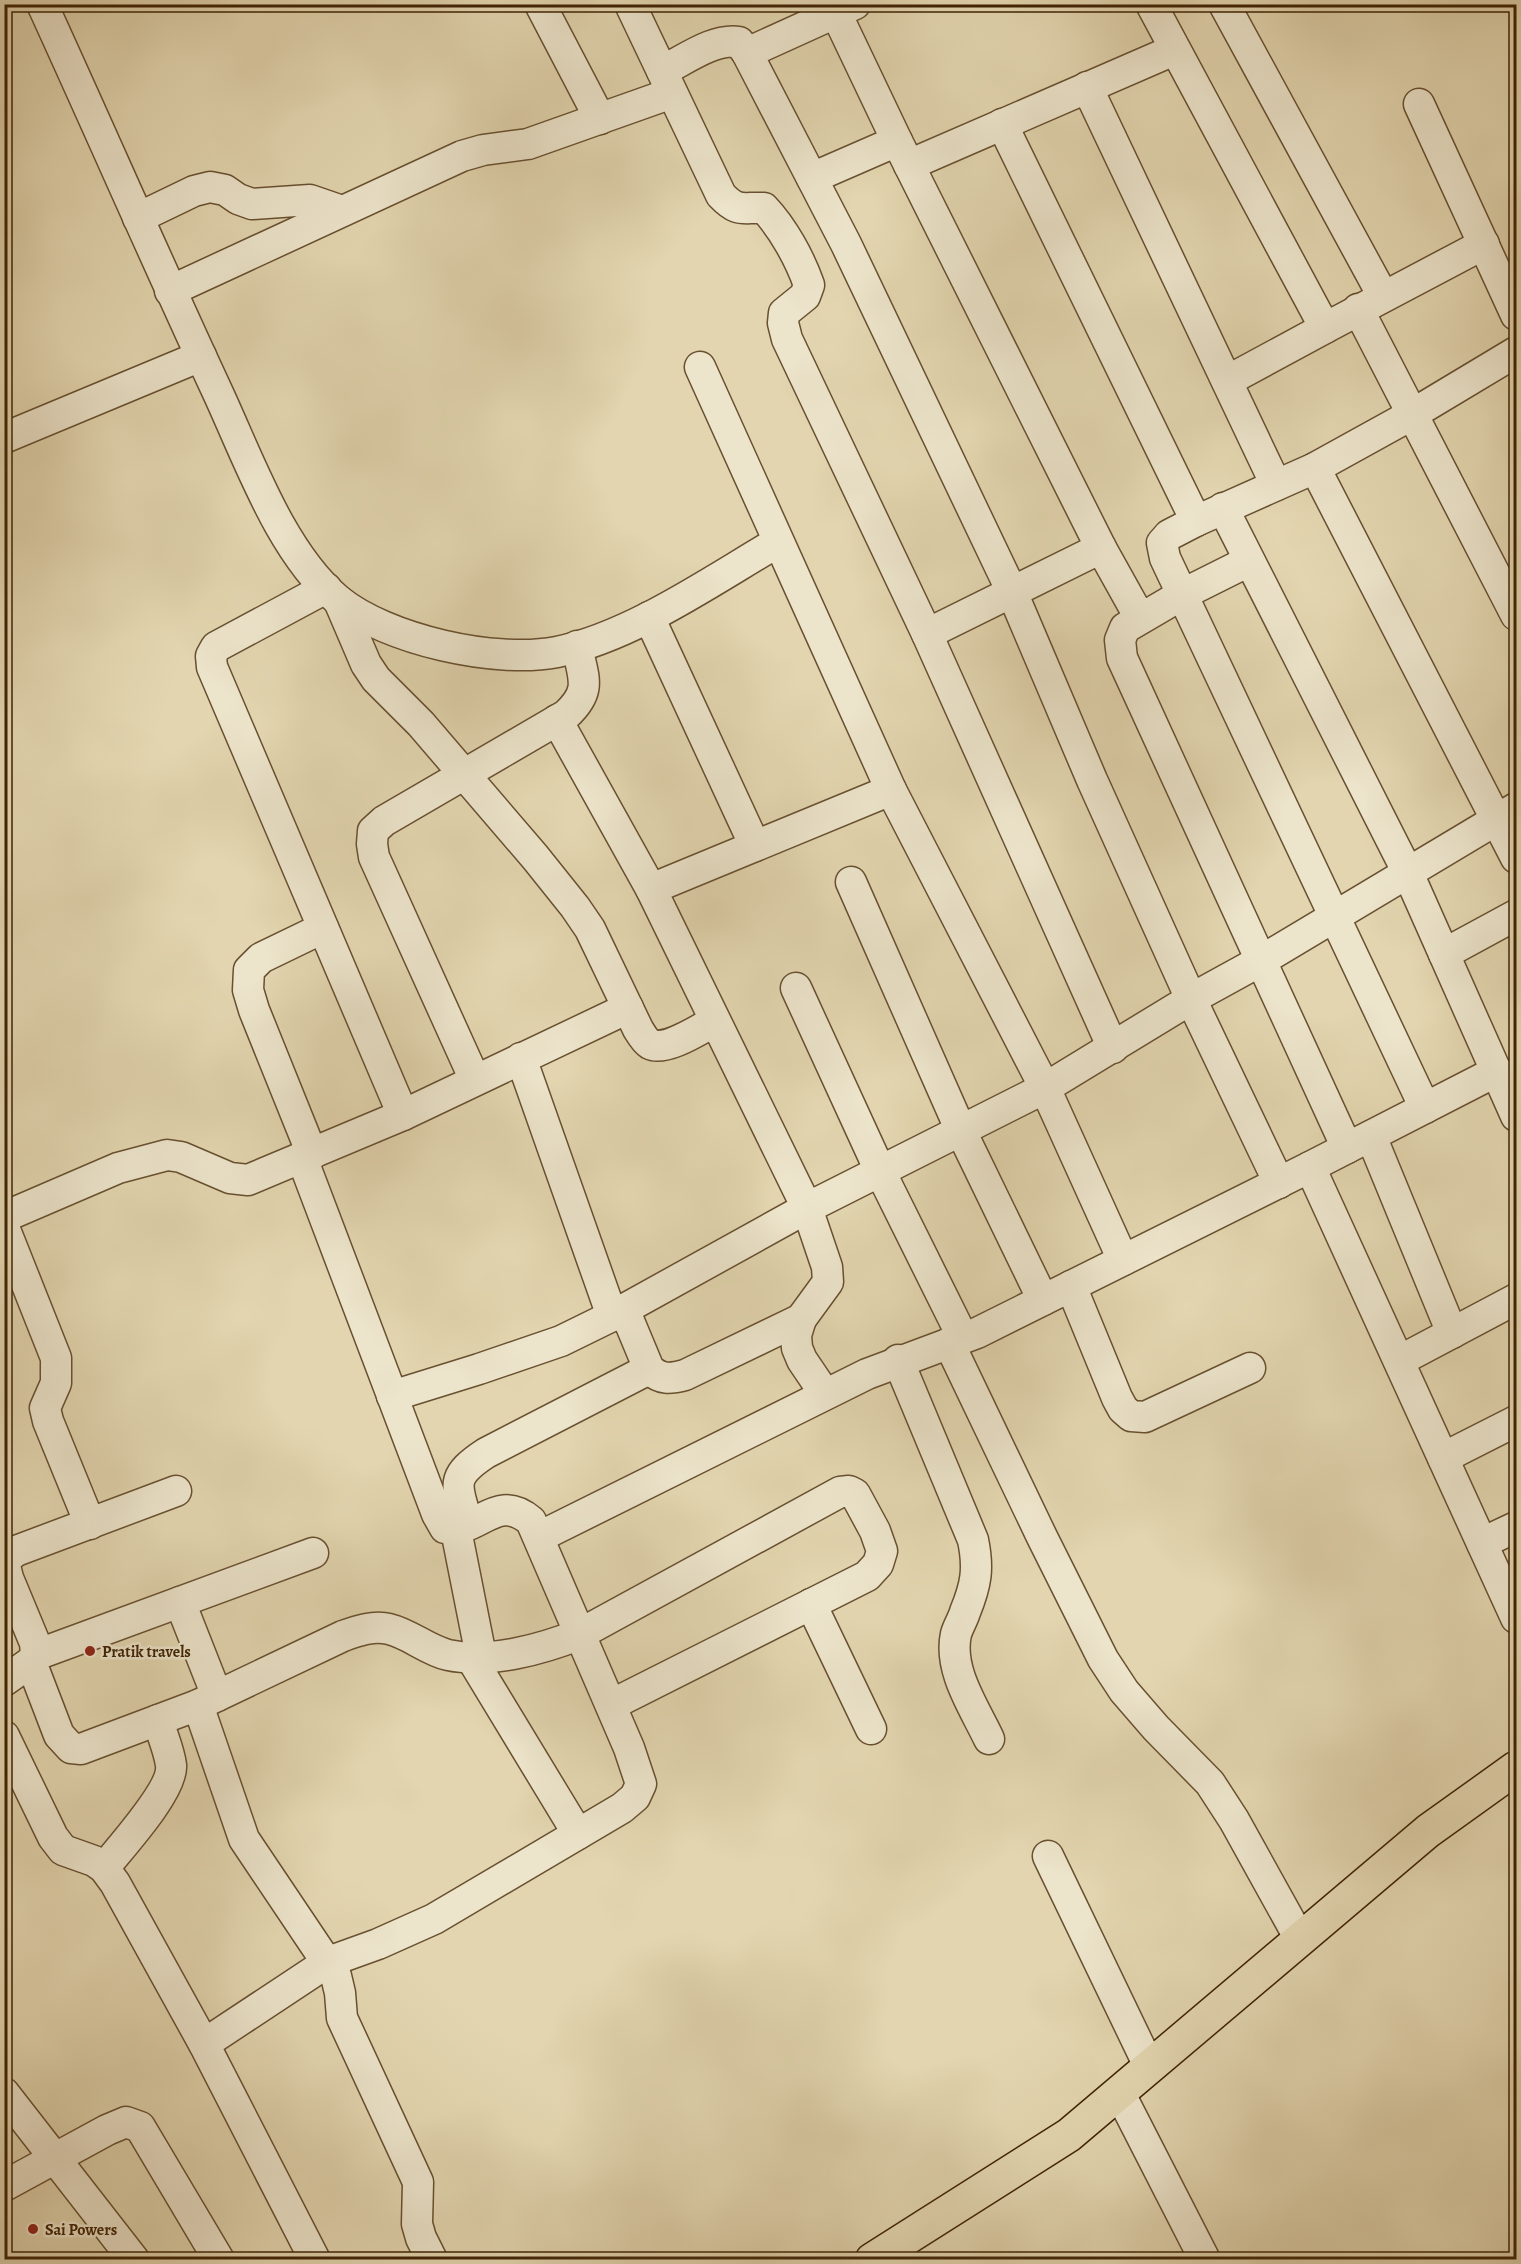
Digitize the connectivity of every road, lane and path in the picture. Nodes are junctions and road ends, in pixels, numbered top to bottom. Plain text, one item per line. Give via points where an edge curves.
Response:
1 (42, 4) edge
2 (540, 4) edge
3 (630, 4) edge
4 (1224, 4) edge
5 (1152, 5) edge
6 (846, 9) edge
7 (1174, 50) junction
8 (747, 53) junction
9 (667, 82) junction
10 (1087, 87) junction
11 (1419, 104) dead end
12 (600, 119) junction
13 (1002, 124) junction
14 (903, 153) junction
15 (812, 178) junction
16 (342, 211) junction
17 (138, 218) junction
18 (1484, 244) junction
19 (170, 291) junction
20 (1370, 303) junction
21 (1516, 315) edge
22 (1325, 328) junction
23 (1516, 352) edge
24 (201, 356) junction
25 (700, 367) dead end
26 (1227, 381) junction
27 (1411, 415) junction
28 (4, 438) edge
29 (1315, 468) junction
30 (1276, 485) junction
31 (1224, 508) junction
32 (1196, 521) junction
33 (778, 542) junction
34 (1101, 548) junction
35 (1249, 561) junction
36 (1012, 592) junction
37 (1183, 594) junction
38 (333, 595) junction
39 (1516, 615) edge
40 (649, 617) junction
41 (1140, 618) junction
42 (927, 634) junction
43 (577, 646) junction
44 (557, 720) junction
45 (464, 774) junction
46 (891, 790) junction
47 (1506, 813) edge
48 (755, 846) junction
49 (1516, 858) edge
50 (1408, 873) junction
51 (851, 882) dead end
52 (651, 889) junction
53 (1516, 915) edge
54 (1333, 917) junction
55 (323, 928) junction
56 (1444, 954) junction
57 (1262, 960) junction
58 (796, 988) dead end
59 (1191, 999) junction
60 (628, 1008) junction
61 (715, 1021) junction
62 (1113, 1047) junction
63 (521, 1059) junction
64 (1505, 1075) edge
65 (475, 1080) junction
66 (1045, 1088) junction
67 (1425, 1108) junction
68 (403, 1115) junction
69 (1516, 1116) edge
70 (961, 1131) junction
71 (1359, 1142) junction
72 (307, 1156) junction
73 (1310, 1167) junction
74 (880, 1171) junction
75 (1279, 1183) junction
76 (807, 1208) junction
77 (4, 1217) edge
78 (4, 1227) edge
79 (1123, 1260) junction
80 (11, 1262) edge
81 (1071, 1286) junction
82 (1516, 1299) edge
83 (1043, 1300) junction
84 (618, 1313) junction
85 (801, 1319) junction
86 (1452, 1333) junction
87 (956, 1340) junction
88 (898, 1360) junction
89 (1399, 1361) junction
90 (1250, 1368) dead end
91 (649, 1369) junction
92 (825, 1394) junction
93 (392, 1396) junction
94 (1516, 1421) edge
95 (1443, 1458) junction
96 (176, 1491) dead end
97 (90, 1524) junction
98 (462, 1527) junction
99 (1516, 1527) edge
100 (539, 1537) junction
101 (1482, 1543) junction
102 (313, 1554) dead end
103 (9, 1596) edge
104 (180, 1602) junction
105 (811, 1604) junction
106 (1516, 1618) edge
107 (580, 1634) junction
108 (476, 1656) junction
109 (34, 1658) junction
110 (4, 1681) edge
111 (207, 1701) junction
112 (610, 1705) junction
113 (158, 1720) junction
114 (871, 1729) dead end
115 (4, 1736) edge
116 (989, 1739) dead end
117 (1516, 1768) edge
118 (578, 1834) junction
119 (1048, 1856) dead end
120 (105, 1868) junction
121 (1300, 1940) junction
122 (328, 1962) junction
123 (204, 2044) junction
124 (1149, 2066) junction
125 (1119, 2092) junction
126 (4, 2093) edge
127 (55, 2159) junction
128 (4, 2186) edge
129 (134, 2259) edge
130 (219, 2259) edge
131 (315, 2259) edge
132 (432, 2259) edge
133 (872, 2259) edge
134 (1205, 2259) edge

1 - 17 street
2 - 12 street
3 - 9 street
4 - 20 street
5 - 7 street
6 - 8 street
6 - 14 street
7 - 10 street
7 - 22 street
8 - 9 street via 739,42 715,44
8 - 15 street
9 - 12 street
9 - 42 street via 721,195 738,208 764,208 805,272 809,285 805,296 784,313 788,339
10 - 13 street
10 - 26 street
11 - 18 street
12 - 16 street via 528,144 462,156
13 - 14 street
13 - 32 street
14 - 15 street
14 - 34 street
15 - 36 street
16 - 17 street via 310,200 252,204 210,187
16 - 19 street
17 - 19 street
18 - 20 street
18 - 21 street
19 - 24 street
20 - 22 street
20 - 27 street
22 - 26 street
23 - 27 street
24 - 28 street
24 - 38 street via 279,526 307,569
25 - 33 street
26 - 30 street
27 - 29 street
27 - 39 street
29 - 30 street
29 - 47 street
30 - 31 street
31 - 32 street
31 - 35 street
32 - 37 street via 1162,543
33 - 40 street
33 - 46 street
34 - 36 street
34 - 41 street
35 - 37 street
35 - 50 street
36 - 42 street
36 - 59 street
37 - 41 street
37 - 54 street
38 - 43 street via 376,623 469,652 523,656
38 - 45 street via 376,679
38 - 55 street via 231,638 216,647 211,656 218,683
40 - 43 street
40 - 48 street
41 - 57 street via 1125,628 1120,640 1122,658
42 - 62 street
43 - 44 street via 585,688 580,702
44 - 45 street
44 - 52 street
45 - 60 street via 575,907 590,929
45 - 65 street via 384,821 373,831 372,844 374,857
46 - 48 street
46 - 66 street
47 - 49 street
47 - 50 street
48 - 52 street
50 - 54 street
50 - 56 street
51 - 70 street
52 - 61 street
53 - 56 street
54 - 57 street
54 - 67 street
55 - 68 street
55 - 72 street via 261,958 249,970 248,990 254,1010
56 - 64 street
57 - 59 street
57 - 71 street
58 - 74 street
59 - 62 street
59 - 75 street
60 - 61 street via 648,1043 659,1047
60 - 63 street
61 - 76 street
62 - 66 street
63 - 65 street
63 - 84 street
64 - 67 street
64 - 69 street
65 - 68 street
66 - 70 street
66 - 79 street
67 - 71 street
68 - 72 street
70 - 74 street
70 - 83 street
71 - 73 street
71 - 86 street
72 - 77 street via 248,1180 230,1178 167,1155 118,1168
72 - 93 street
73 - 75 street
73 - 89 street
74 - 76 street
74 - 87 street
75 - 79 street
76 - 84 street
76 - 85 street via 828,1268 828,1282
78 - 80 street
79 - 81 street
80 - 97 street via 56,1358 56,1383 45,1408
81 - 83 street
81 - 90 street via 1117,1398 1131,1416 1145,1417
82 - 86 street
83 - 87 street
84 - 91 street
84 - 93 street via 561,1341
85 - 91 street via 686,1375 669,1379 656,1376
85 - 92 street via 797,1348
86 - 89 street
87 - 88 street
87 - 121 street via 1036,1526 1103,1659 1124,1691 1210,1784
88 - 92 street
88 - 116 street via 973,1540 976,1583 956,1634 955,1653 958,1673
89 - 95 street
91 - 98 street via 469,1465 459,1476
92 - 100 street
93 - 98 street via 437,1514 445,1527
94 - 95 street
95 - 101 street
96 - 97 street
97 - 103 street via 8,1557 5,1566
98 - 100 street via 508,1509 521,1512 531,1521
98 - 108 street
99 - 101 street
100 - 107 street
101 - 106 street
102 - 104 street
103 - 109 street via 35,1643
104 - 109 street
104 - 111 street
105 - 107 street via 867,1576 878,1564 882,1551 875,1531 855,1494 849,1491 840,1492
105 - 112 street
105 - 114 street
107 - 108 street via 546,1647
107 - 112 street
108 - 111 street via 449,1655 388,1628 366,1629 343,1636
108 - 118 street
109 - 110 street
109 - 113 street via 59,1735 71,1748 81,1749
111 - 113 street
111 - 122 street via 244,1839
112 - 118 street via 641,1784 635,1797 622,1808
113 - 120 street via 171,1777
115 - 120 street via 58,1844 63,1850
117 - 121 highway via 1428,1831
118 - 122 street via 434,1919
119 - 124 street
120 - 123 street
121 - 124 highway
122 - 123 street
122 - 132 street via 336,1976 342,2018 418,2182 417,2224
123 - 131 street
124 - 125 highway
125 - 133 highway via 1069,2134
125 - 134 street
126 - 127 street
127 - 128 street
127 - 129 street
127 - 130 street via 126,2122 141,2127

